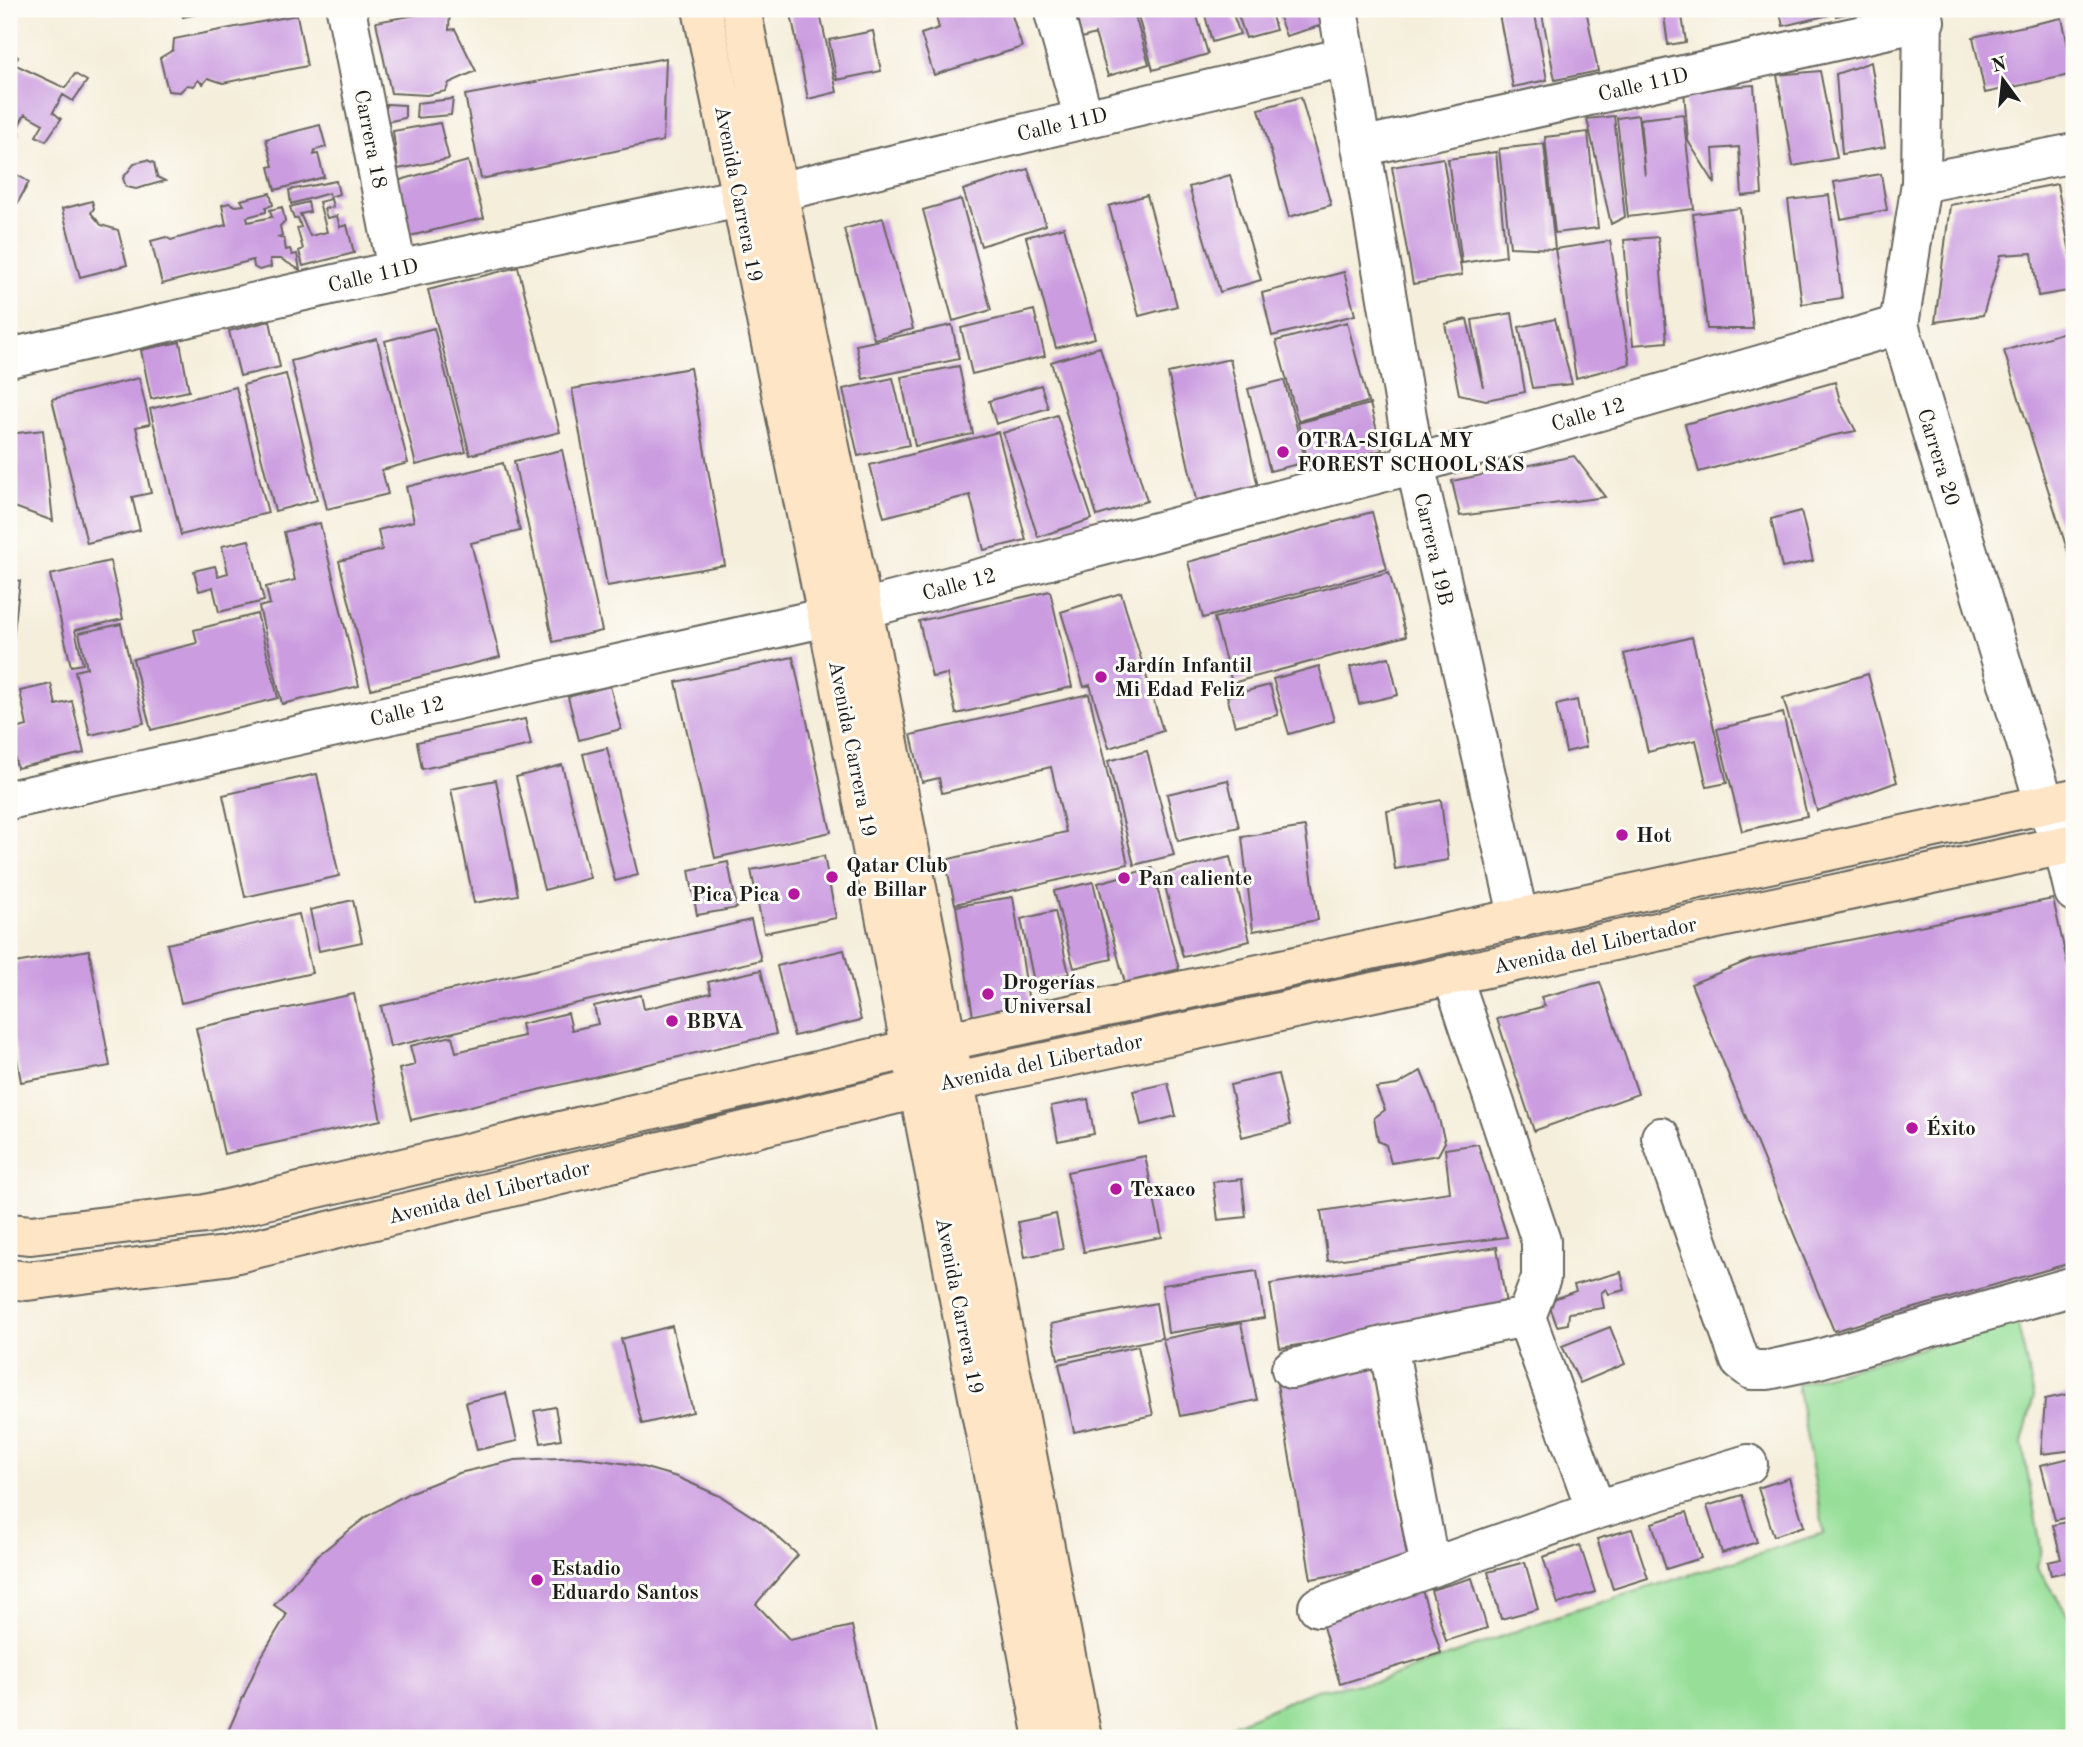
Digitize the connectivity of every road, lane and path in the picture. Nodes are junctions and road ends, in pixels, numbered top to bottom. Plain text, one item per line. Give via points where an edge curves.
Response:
1 (346, 9) edge
2 (702, 9) edge
3 (741, 9) edge
4 (1053, 9) edge
5 (1338, 9) edge
6 (1924, 15) edge
7 (1345, 57) junction
8 (1084, 119) junction
9 (1361, 147) junction
10 (2074, 153) edge
11 (1921, 183) junction
12 (778, 192) junction
13 (740, 198) junction
14 (397, 270) junction
15 (1899, 325) junction
16 (9, 358) edge
17 (1415, 464) junction
18 (845, 613) junction
19 (9, 800) edge
20 (2060, 802) edge
21 (2069, 845) edge
22 (2074, 892) edge
23 (1519, 919) junction
24 (1452, 975) junction
25 (928, 1045) junction
26 (936, 1085) junction
27 (1661, 1138) dead end
28 (9, 1233) edge
29 (9, 1279) edge
30 (2074, 1286) edge
31 (1526, 1317) junction
32 (1388, 1345) junction
33 (1291, 1369) dead end
34 (1748, 1464) dead end
35 (1596, 1510) junction
36 (1430, 1568) junction
37 (1318, 1607) dead end
38 (1044, 1738) edge
39 (1082, 1738) edge

1 - 14 street, Carrera 18
2 - 13 main road, Avenida Carrera 19
3 - 12 main road, Avenida Carrera 19
4 - 8 street
5 - 7 street, Carrera 19B
6 - 9 street, Calle 11D
6 - 11 street, Carrera 20
7 - 8 street, Calle 11D
7 - 9 street, Carrera 19B
8 - 12 street, Calle 11D
9 - 17 street, Carrera 19B
10 - 11 street
11 - 15 street, Carrera 20
12 - 18 main road, Avenida Carrera 19
13 - 14 street, Calle 11D
13 - 18 main road, Avenida Carrera 19
14 - 16 street, Calle 11D
15 - 17 street, Calle 12
15 - 20 street, Carrera 20
17 - 18 street, Calle 12
17 - 23 street, Carrera 19B
18 - 19 street, Calle 12
18 - 25 main road, Avenida Carrera 19
20 - 21 street, Carrera 20
20 - 23 main road, Avenida del Libertador
21 - 22 street, Carrera 20
21 - 24 main road, Avenida del Libertador
23 - 25 main road, Avenida del Libertador
24 - 26 main road, Avenida del Libertador
24 - 31 street via 1541,1241 1541,1278
25 - 26 main road, Avenida Carrera 19
25 - 28 main road, Avenida del Libertador via 206,1213 31,1235
26 - 29 main road, Avenida del Libertador via 225,1256
26 - 38 main road, Avenida Carrera 19
26 - 39 main road, Avenida Carrera 19
27 - 30 street via 1740,1361 1752,1370 1815,1360
31 - 32 street
31 - 35 street
32 - 33 street
32 - 36 street
34 - 35 street
35 - 36 street
36 - 37 street

